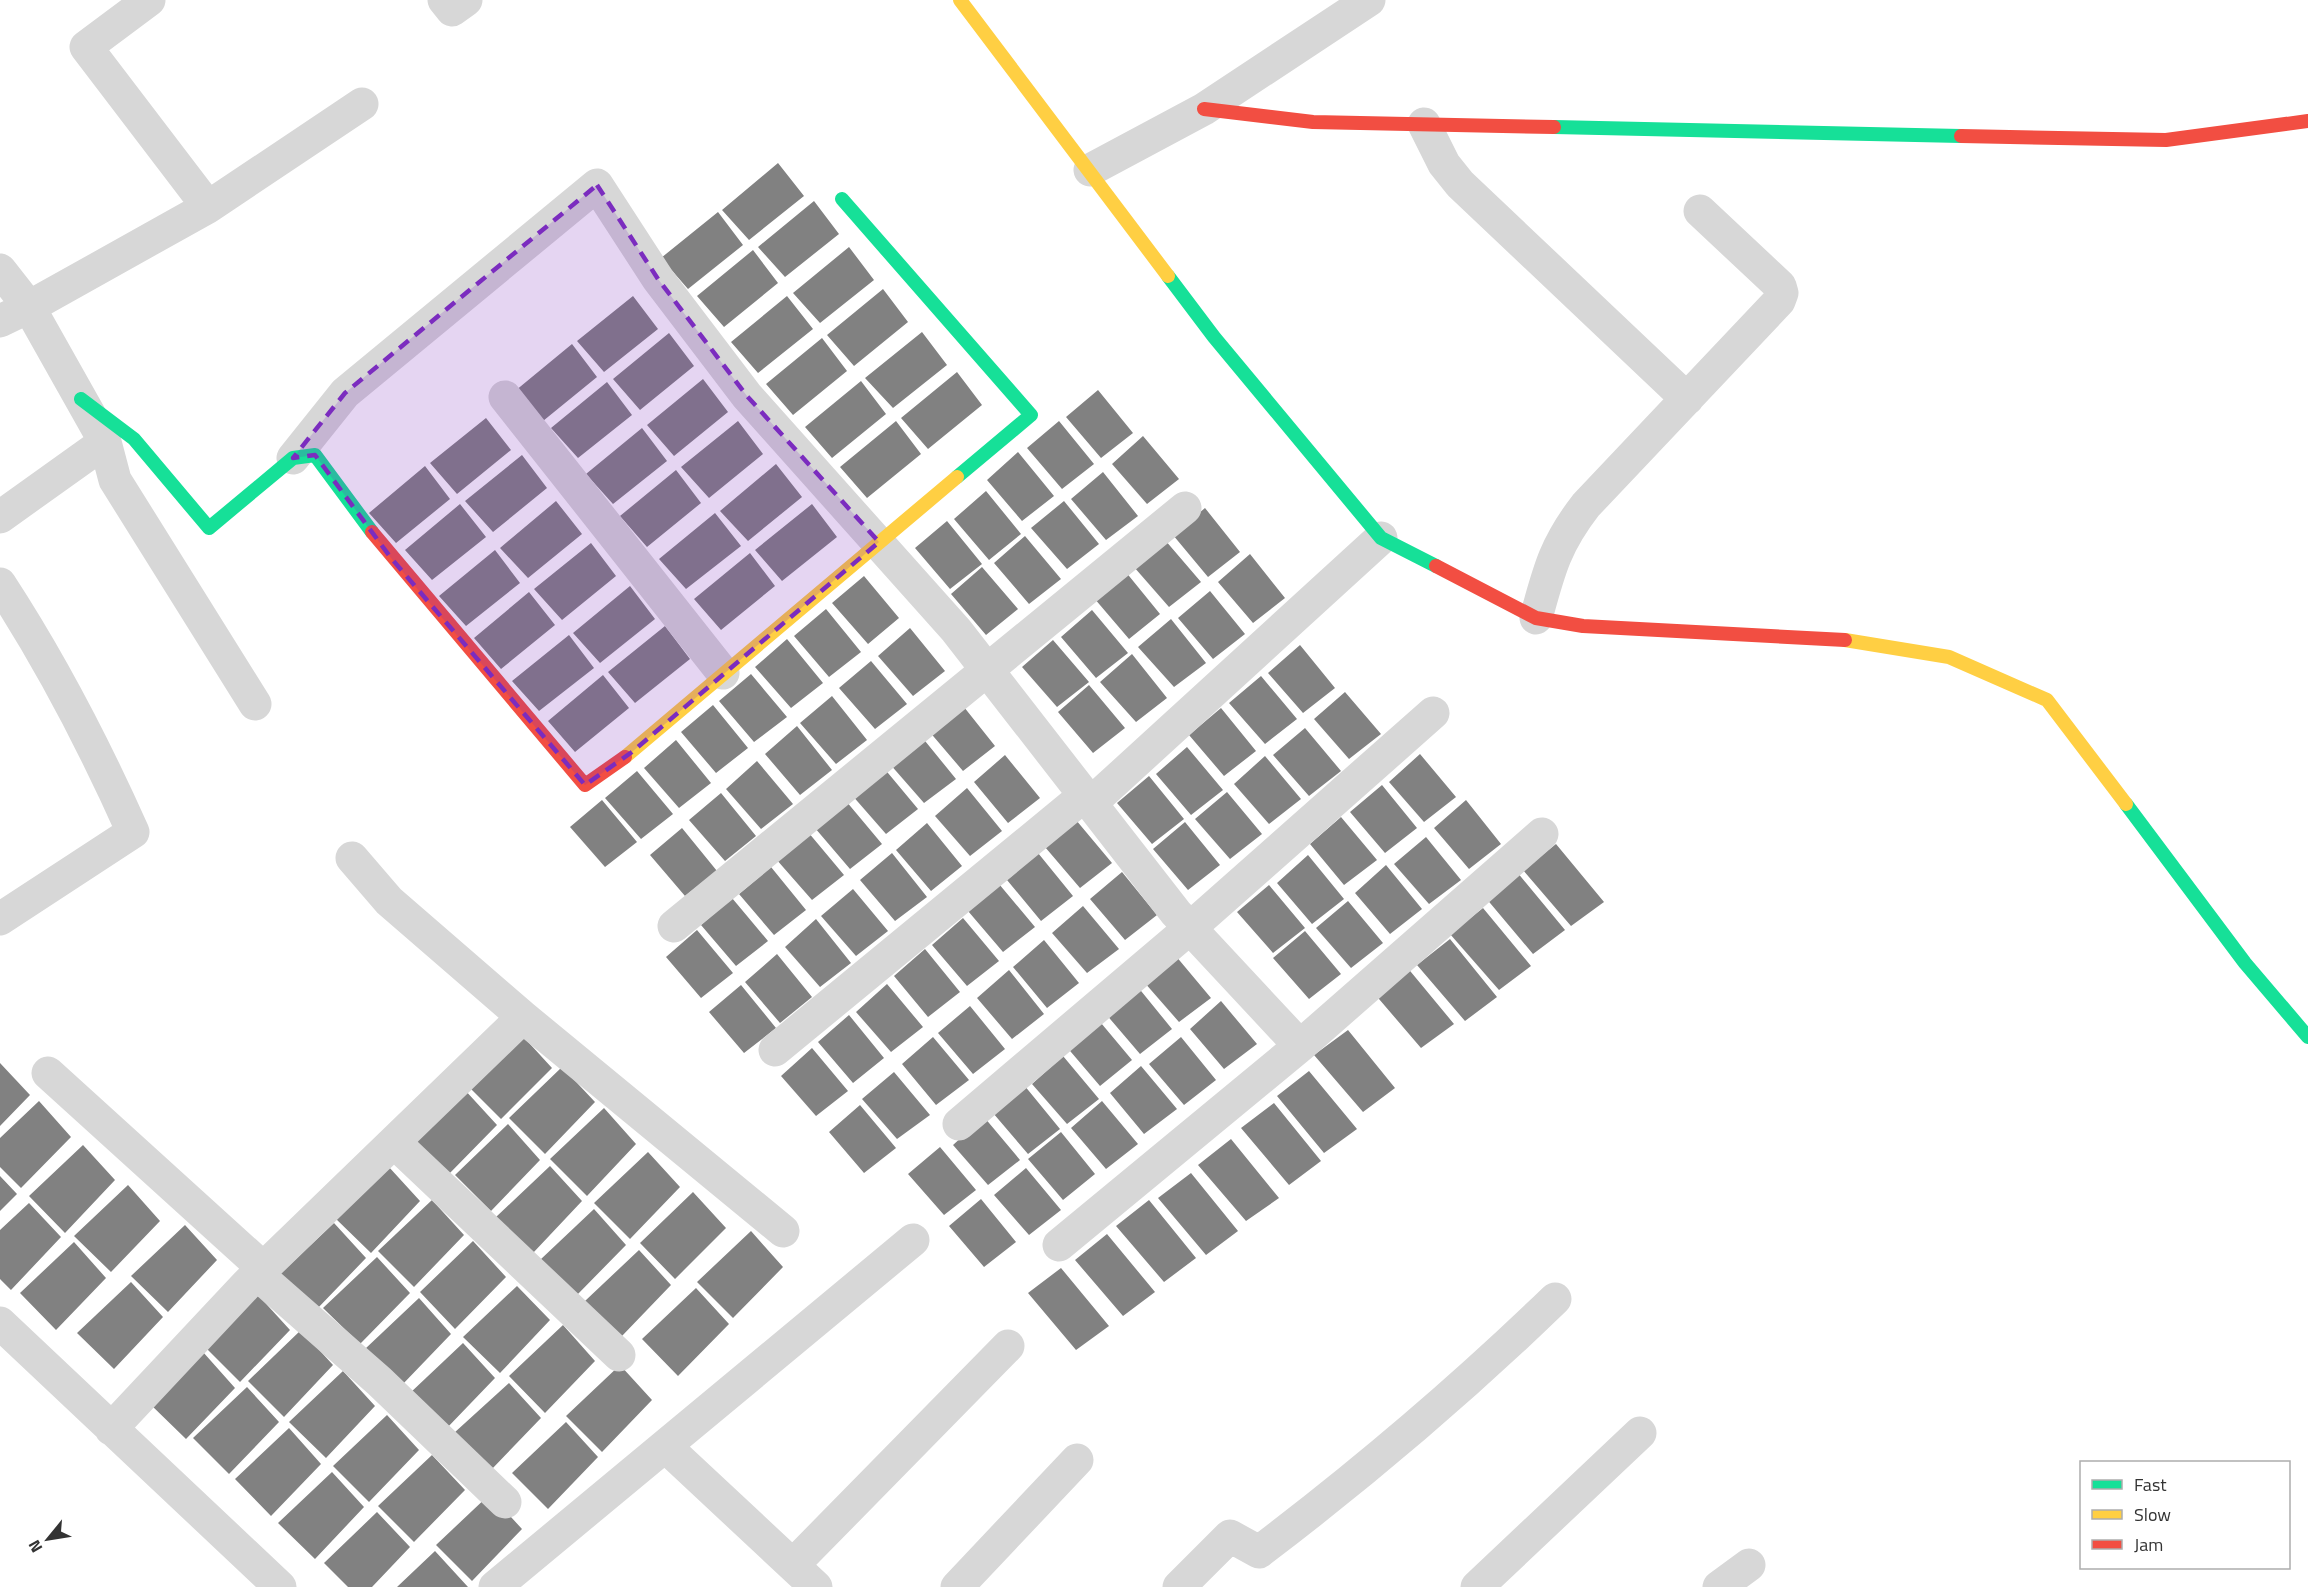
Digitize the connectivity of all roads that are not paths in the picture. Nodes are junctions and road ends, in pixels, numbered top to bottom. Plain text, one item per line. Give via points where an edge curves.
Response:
1 (149, 0) edge
2 (444, 0) edge
3 (466, 0) edge
4 (960, 0) edge
5 (1369, 0) edge
6 (362, 104) dead end
7 (1204, 109) junction
8 (2308, 121) edge
9 (1424, 124) junction
10 (1090, 170) junction
11 (842, 199) dead end
12 (208, 207) junction
13 (1700, 211) dead end
14 (0, 270) edge
15 (29, 308) junction
16 (0, 321) edge
17 (505, 397) dead end
18 (81, 399) junction
19 (1687, 399) junction
20 (105, 442) junction
21 (293, 459) junction
22 (1185, 508) dead end
23 (0, 517) edge
24 (1381, 538) junction
25 (879, 542) junction
26 (0, 584) edge
27 (1536, 618) junction
28 (987, 670) junction
29 (723, 673) junction
30 (255, 705) dead end
31 (1433, 712) dead end
32 (1088, 799) junction
33 (1542, 834) dead end
34 (352, 858) dead end
35 (4, 908) edge
36 (674, 926) dead end
37 (1190, 928) junction
38 (523, 1017) junction
39 (2308, 1037) edge
40 (1300, 1046) junction
41 (775, 1050) dead end
42 (48, 1073) dead end
43 (959, 1124) dead end
44 (394, 1142) junction
45 (783, 1231) dead end
46 (913, 1240) dead end
47 (1059, 1245) dead end
48 (260, 1271) junction
49 (1555, 1299) dead end
50 (0, 1323) edge
51 (1008, 1346) dead end
52 (619, 1355) dead end
53 (111, 1429) junction
54 (1640, 1433) dead end
55 (665, 1446) junction
56 (1077, 1460) dead end
57 (505, 1502) dead end
58 (1749, 1565) dead end
59 (804, 1576) edge
60 (280, 1587) edge
61 (495, 1587) edge
62 (957, 1587) edge
63 (1179, 1587) edge
64 (1477, 1587) edge
65 (1719, 1587) edge

1 - 12 street via 86,47
2 - 3 street via 453,10
4 - 10 street
5 - 7 street
6 - 12 street
7 - 9 street via 1313,122
7 - 10 street
8 - 9 street via 2166,140
9 - 19 street via 1444,164 1460,184
10 - 24 street via 1214,338
11 - 25 street via 1031,415
12 - 15 street
13 - 19 street via 1780,286 1782,293 1779,301
14 - 15 street
15 - 16 street
15 - 18 street
17 - 29 street
18 - 20 street
18 - 21 street via 134,439 209,528
19 - 27 street via 1565,532 1551,561
20 - 23 street
20 - 30 street via 116,480
21 - 25 street via 345,393 597,185 658,279 747,396
21 - 29 street via 315,455 391,558 585,785 632,752
22 - 28 street
24 - 27 street
24 - 32 street
25 - 28 street
25 - 29 street
26 - 35 street via 103,764 133,832
27 - 39 street via 1583,626 1858,641 1949,657 2047,700 2245,963
28 - 32 street
28 - 36 street
31 - 37 street
32 - 37 street
32 - 41 street
33 - 40 street
34 - 38 street via 389,901
37 - 40 street
37 - 43 street
38 - 44 street
38 - 45 street
40 - 47 street
42 - 48 street
44 - 48 street
44 - 52 street
46 - 55 street
48 - 53 street
48 - 57 street
49 - 63 street via 1346,1486 1259,1552 1230,1536
50 - 53 street
51 - 59 street
53 - 60 street
54 - 64 street
55 - 59 street
55 - 61 street
56 - 62 street
58 - 65 street

